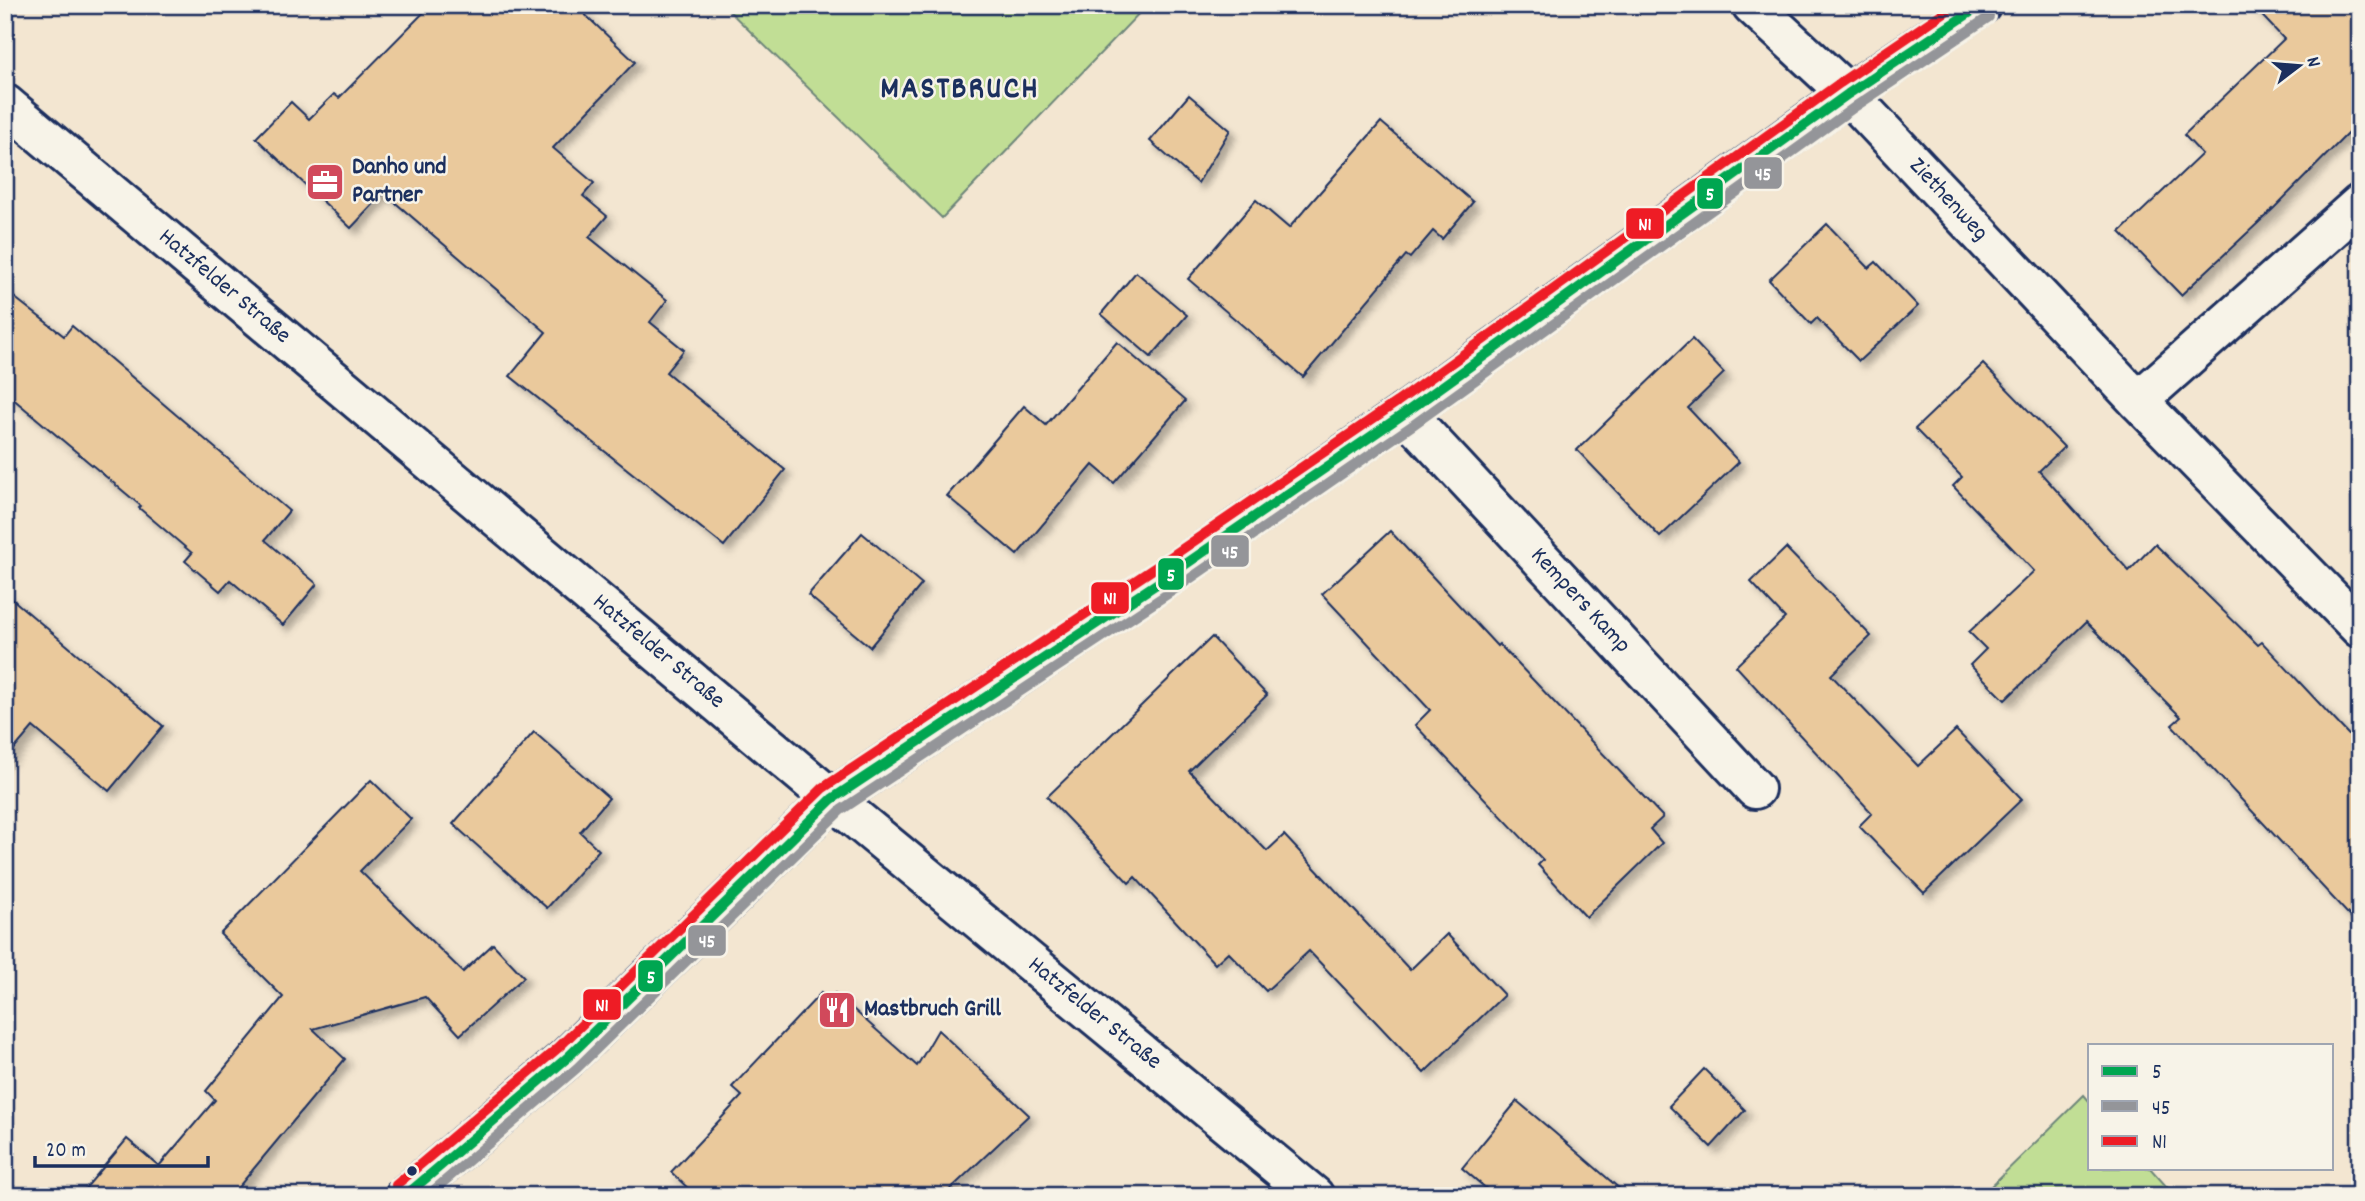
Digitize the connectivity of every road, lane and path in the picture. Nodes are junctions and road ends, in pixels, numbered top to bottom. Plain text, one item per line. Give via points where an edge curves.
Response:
1 (1752, 5) edge
2 (1981, 5) edge
3 (1848, 94) junction
4 (5, 104) edge
5 (2360, 204) edge
6 (2138, 401) junction
7 (1405, 413) junction
8 (2360, 628) edge
9 (1755, 789) dead end
10 (832, 799) junction
11 (405, 1196) edge
12 (1314, 1196) edge

1 - 3 street, Ziethenweg
2 - 3 street
3 - 6 street, Ziethenweg
3 - 7 street
4 - 10 street, Hatzfelder Straße
5 - 6 street
6 - 8 street, Ziethenweg
7 - 9 street, Kempers Kamp
7 - 10 street
10 - 11 street via 567,1058
10 - 12 street, Hatzfelder Straße

